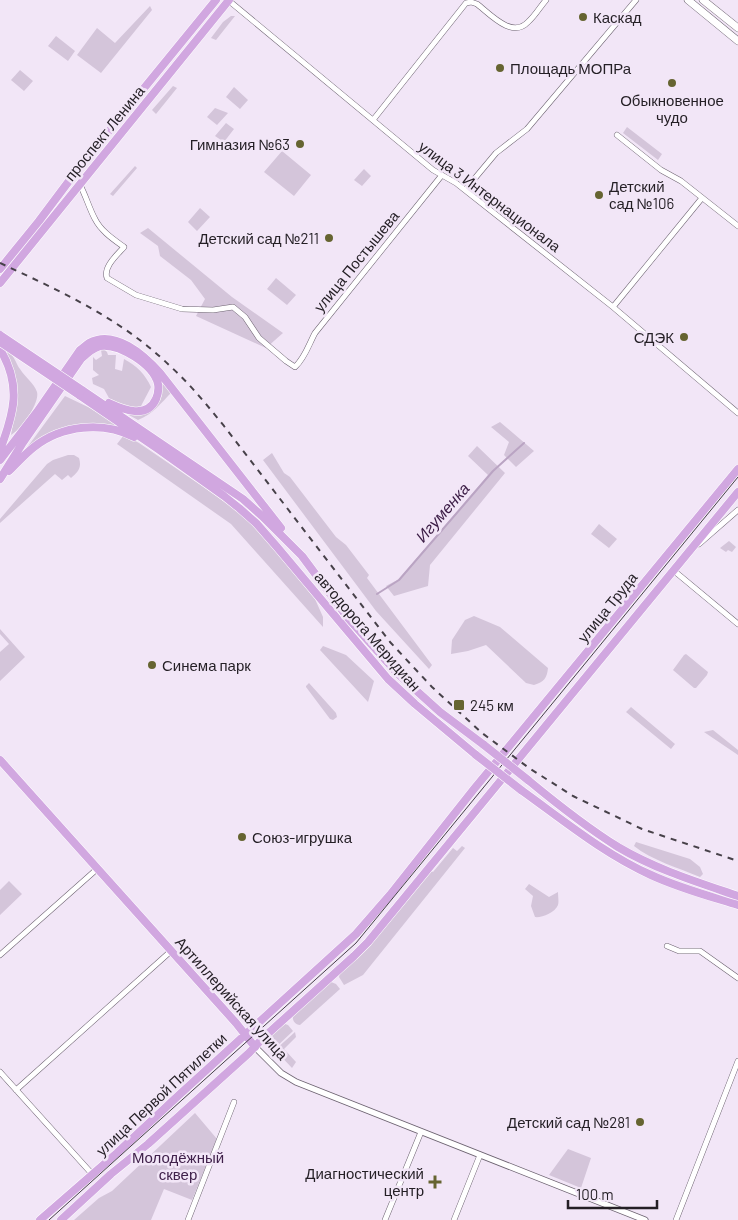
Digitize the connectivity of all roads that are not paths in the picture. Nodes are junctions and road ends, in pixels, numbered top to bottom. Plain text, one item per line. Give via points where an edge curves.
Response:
1 (216, 0) edge
2 (228, 0) edge
3 (546, 0) edge
4 (636, 0) edge
5 (688, 0) edge
6 (702, 0) edge
7 (738, 28) edge
8 (738, 41) edge
9 (373, 120) junction
10 (617, 135) dead end
11 (442, 175) junction
12 (73, 177) junction
13 (80, 185) junction
14 (465, 190) junction
15 (702, 198) junction
16 (738, 226) edge
17 (0, 269) edge
18 (0, 283) edge
19 (613, 307) junction
20 (0, 335) edge
21 (0, 342) edge
22 (0, 350) edge
23 (81, 393) junction
24 (738, 413) edge
25 (158, 449) junction
26 (0, 450) edge
27 (0, 460) edge
28 (738, 469) edge
29 (0, 480) edge
30 (738, 492) edge
31 (738, 510) edge
32 (302, 556) junction
33 (684, 557) junction
34 (673, 570) junction
35 (738, 624) edge
36 (0, 760) edge
37 (497, 762) joint
38 (508, 771) joint
39 (97, 868) junction
40 (738, 896) edge
41 (738, 905) edge
42 (667, 946) dead end
43 (171, 951) junction
44 (0, 955) edge
45 (738, 978) edge
46 (245, 1035) junction
47 (255, 1046) junction
48 (738, 1061) edge
49 (0, 1072) edge
50 (16, 1090) junction
51 (234, 1102) dead end
52 (420, 1132) junction
53 (480, 1155) junction
54 (93, 1175) junction
55 (40, 1220) edge
56 (61, 1220) edge
57 (188, 1220) edge
58 (385, 1220) edge
59 (454, 1220) edge
60 (645, 1220) edge
61 (676, 1220) edge

1 - 12 main road, проспект Ленина
2 - 9 street, улица 3 Интернационала
2 - 13 main road, проспект Ленина
3 - 9 street via 528,22 515,29 505,26 476,4 466,3
4 - 14 street via 527,129 496,153
5 - 8 main road
6 - 7 main road
9 - 11 street, улица 3 Интернационала
10 - 15 street via 660,170
11 - 13 street, улица Постышева via 315,332 295,366 258,338 245,317 233,307 182,309 136,295 107,278 106,271 112,260 124,247 96,220
11 - 14 street, улица 3 Интернационала
12 - 13 main road
12 - 17 main road, проспект Ленина
13 - 18 main road, проспект Ленина
14 - 19 street, улица 3 Интернационала
15 - 16 street
15 - 19 street
19 - 24 street, улица 3 Интернационала
20 - 23 main road, автодорога Меридиан, bridge
21 - 23 main road, автодорога Меридиан, bridge
22 - 26 main road via 9,369 14,393 14,406
23 - 25 main road, автодорога Меридиан
23 - 29 main road via 139,412 154,404 159,391 154,374 134,356 116,347 95,348 80,359
23 - 32 main road, автодорога Меридиан via 243,499
25 - 29 main road via 127,433 109,429 71,430 35,446
25 - 41 main road, автодорога Меридиан, bridge via 256,523 388,679 476,755 626,863 674,885
27 - 32 main road via 80,350 99,340 118,341 160,372
28 - 37 main road, улица Труда
30 - 33 main road, улица Труда
31 - 33 street
32 - 40 main road, автодорога Меридиан, bridge via 348,618 398,674 440,712 585,825 624,850 664,870
33 - 34 main road, улица Труда
34 - 35 street
34 - 38 main road, улица Труда
36 - 39 main road, Артиллерийская улица
37 - 46 main road, улица Первой Пятилетки via 368,922
38 - 47 main road, улица Первой Пятилетки via 363,947
39 - 43 main road, Артиллерийская улица
39 - 44 street
42 - 45 street via 679,951 700,951
43 - 46 main road, Артиллерийская улица
43 - 50 street
46 - 47 main road, Артиллерийская улица
46 - 54 main road, улица Первой Пятилетки
47 - 52 street, Артиллерийская улица via 291,1080
47 - 56 main road, улица Первой Пятилетки
48 - 61 street
49 - 50 street
50 - 54 street
51 - 57 street
52 - 53 street, Артиллерийская улица
52 - 58 street
53 - 59 street
53 - 60 street, Артиллерийская улица
54 - 55 main road, улица Первой Пятилетки

